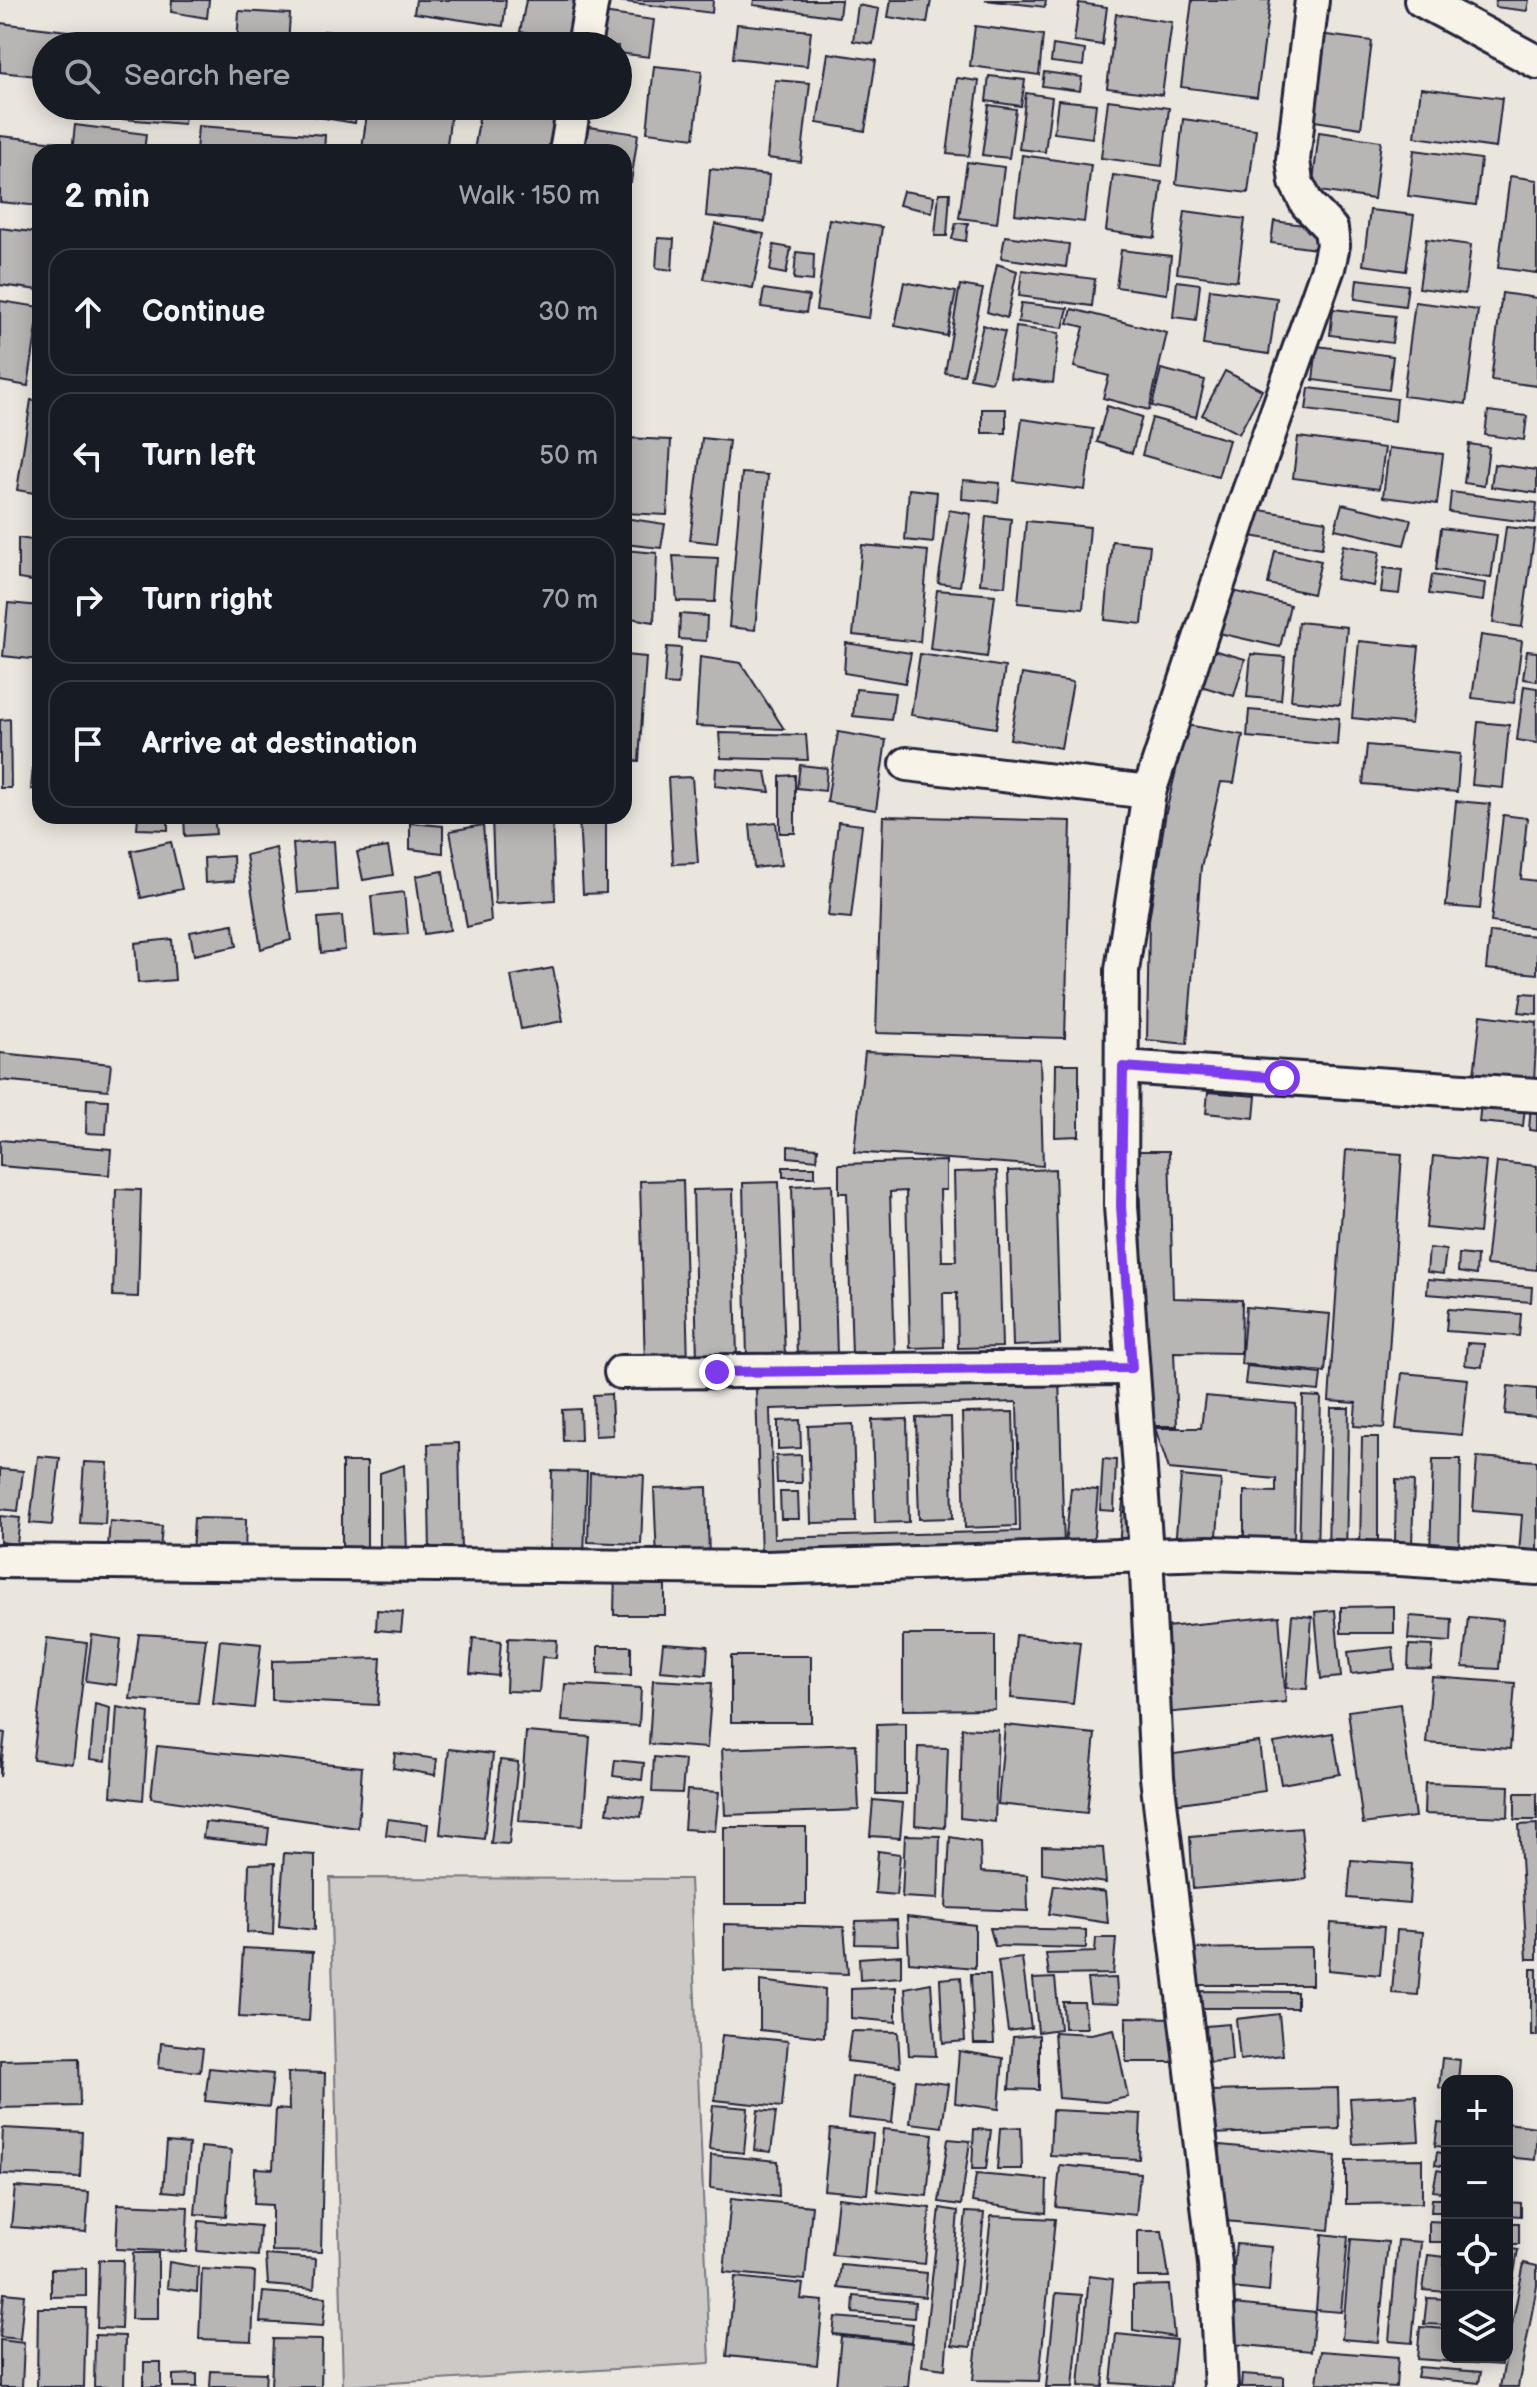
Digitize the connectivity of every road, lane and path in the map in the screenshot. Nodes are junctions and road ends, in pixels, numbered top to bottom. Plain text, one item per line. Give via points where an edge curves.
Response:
1 (592, 0) edge
2 (1312, 0) edge
3 (1421, 0) edge
4 (586, 32) edge
5 (1537, 62) edge
6 (572, 120) edge
7 (567, 144) edge
8 (907, 764) dead end
9 (1149, 792) junction
10 (1123, 1067) junction
11 (1537, 1095) edge
12 (1132, 1368) junction
13 (621, 1372) dead end
14 (1146, 1553) junction
15 (0, 1561) edge
16 (1537, 1568) edge
17 (1221, 2387) edge

1 - 4 street
2 - 9 street via 1293,160 1301,193 1331,229 1333,245
3 - 5 street
6 - 7 street
8 - 9 street
9 - 10 street via 1122,970
10 - 11 street
10 - 12 street via 1121,1206
12 - 13 street
12 - 14 street
14 - 15 street via 766,1568
14 - 16 street via 1384,1558
14 - 17 street via 1157,1777 1215,2264

